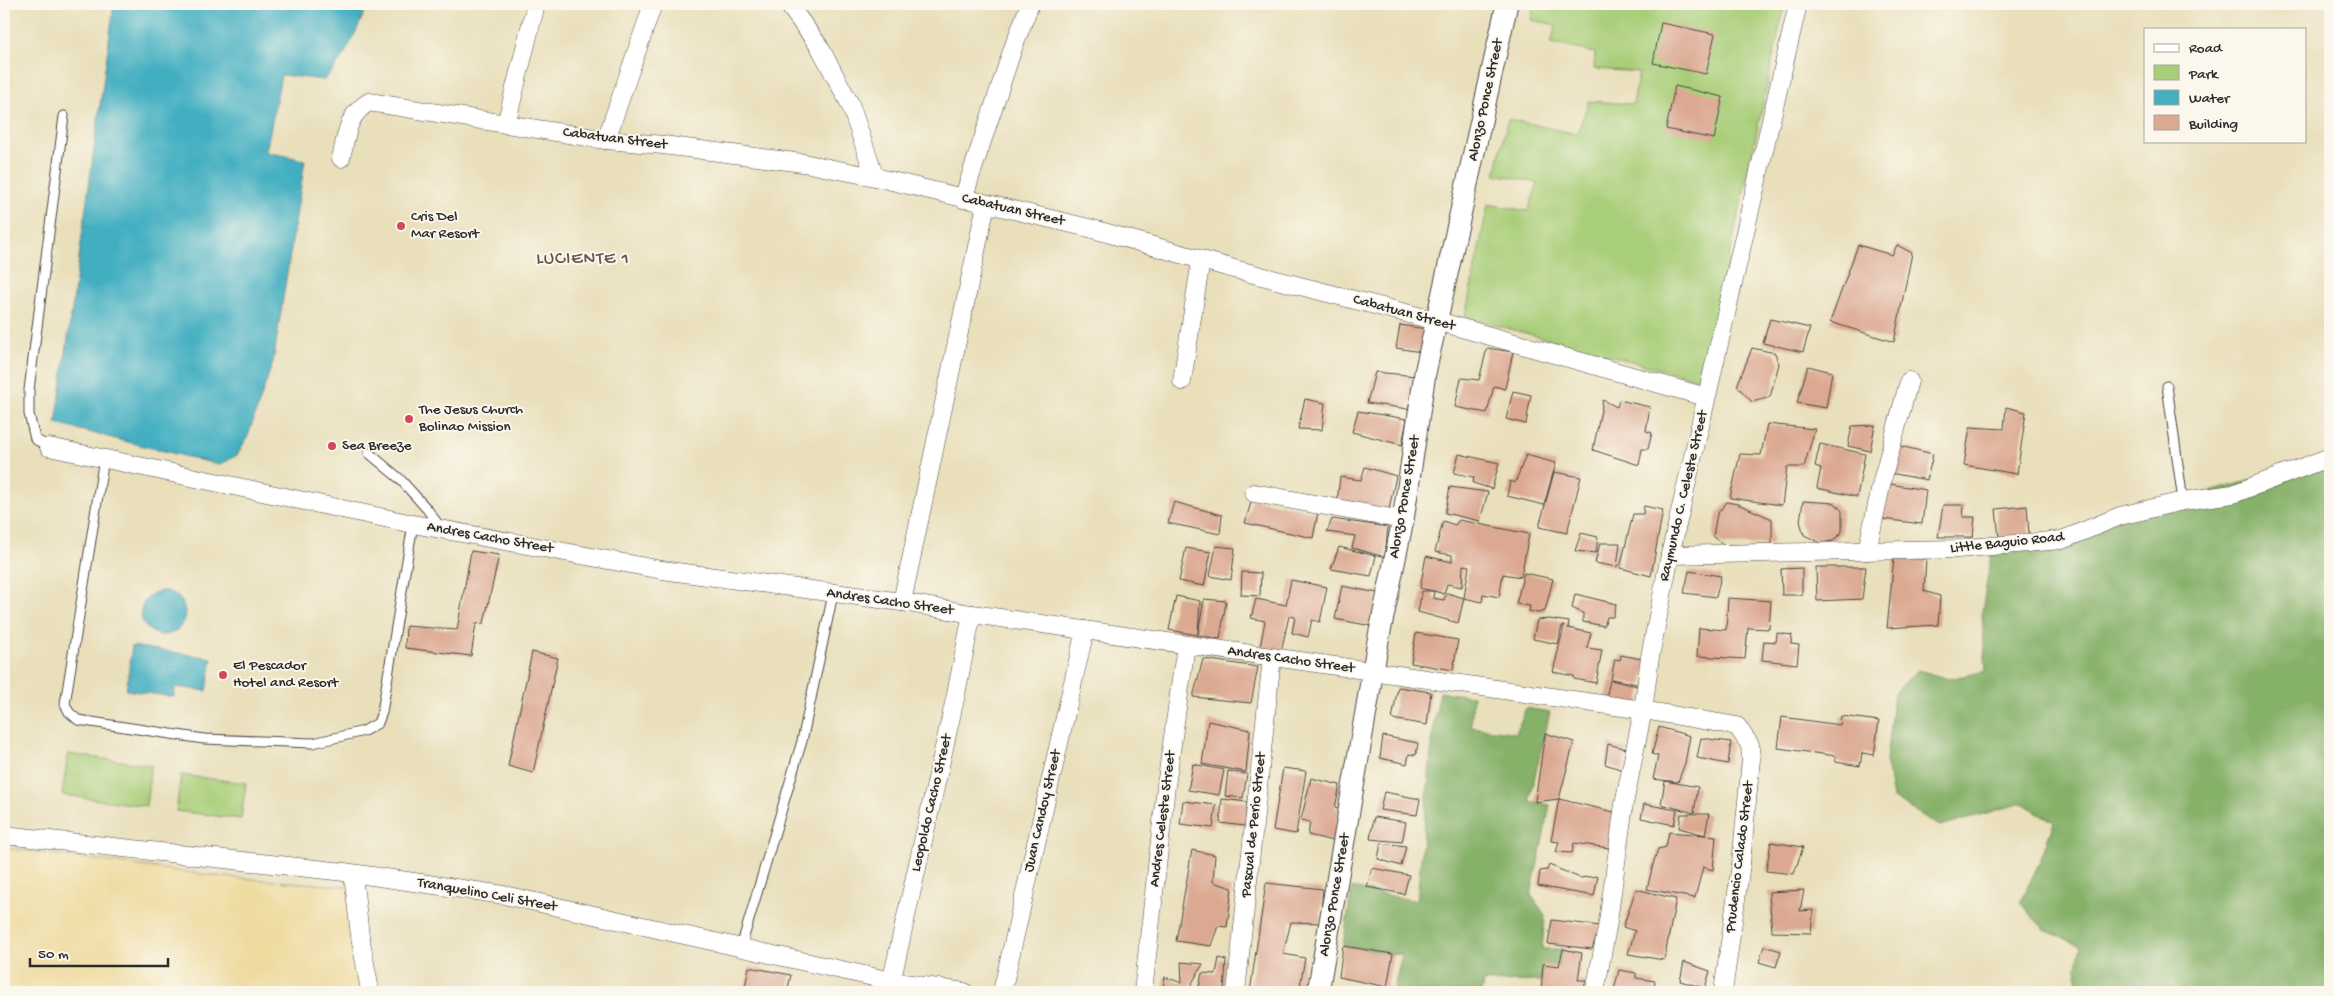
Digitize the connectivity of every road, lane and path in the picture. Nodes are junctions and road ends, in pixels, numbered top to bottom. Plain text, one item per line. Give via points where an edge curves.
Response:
1 (536, 4) edge
2 (653, 4) edge
3 (788, 4) edge
4 (1030, 4) edge
5 (1507, 4) edge
6 (1798, 4) edge
7 (64, 116) dead end
8 (506, 124) junction
9 (606, 140) junction
10 (341, 158) dead end
11 (876, 178) junction
12 (963, 199) junction
13 (986, 204) junction
14 (1201, 260) junction
15 (1436, 321) junction
16 (1182, 381) dead end
17 (1909, 381) dead end
18 (2167, 386) dead end
19 (1706, 397) junction
20 (49, 447) joint
21 (369, 454) dead end
22 (104, 458) junction
23 (2330, 458) edge
24 (1254, 493) dead end
25 (2183, 502) junction
26 (1403, 520) junction
27 (413, 524) junction
28 (440, 527) junction
29 (1867, 550) junction
30 (1670, 555) junction
31 (834, 594) junction
32 (902, 602) junction
33 (972, 614) junction
34 (1085, 630) junction
35 (1186, 645) junction
36 (1272, 658) junction
37 (1373, 672) junction
38 (1644, 710) junction
39 (1737, 726) joint
40 (4, 836) edge
41 (353, 874) junction
42 (741, 948) junction
43 (368, 985) dead end
44 (890, 987) edge
45 (964, 992) edge
46 (1002, 992) edge
47 (1143, 992) edge
48 (1236, 992) edge
49 (1318, 992) edge
50 (1595, 992) edge
51 (1722, 992) edge

1 - 8 street
2 - 9 street
3 - 11 street via 819,46 850,104
4 - 12 street
5 - 15 street, Alonzo Ponce Street
6 - 19 street, Raymundo C. Celeste Street
7 - 20 lane via 29,390 29,414 35,438
8 - 9 street, Cabatuan Street
8 - 10 street, Cabatuan Street via 369,102 357,110 349,124
9 - 11 street, Cabatuan Street via 794,162
11 - 12 street, Cabatuan Street
12 - 13 street, Cabatuan Street
13 - 14 street, Cabatuan Street via 1092,229
13 - 32 street
14 - 15 street, Cabatuan Street
14 - 16 street
15 - 19 street, Cabatuan Street
15 - 26 street, Alonzo Ponce Street
17 - 29 street
18 - 25 lane
19 - 30 street, Raymundo C. Celeste Street
20 - 22 street, Andres Cacho Street
21 - 28 lane via 400,479
22 - 27 street, Andres Cacho Street
22 - 27 lane via 65,704 78,720 204,739 313,743 364,731 378,724
23 - 25 street, Little Baguio Road via 2233,494
24 - 26 street
25 - 29 street, Little Baguio Road via 2120,516 2062,540 1957,549
26 - 37 street, Alonzo Ponce Street
27 - 28 street, Andres Cacho Street
28 - 31 street, Andres Cacho Street via 662,570
29 - 30 street, Little Baguio Road
30 - 38 street, Raymundo C. Celeste Street via 1649,665
31 - 32 street, Andres Cacho Street
31 - 42 lane via 802,741
32 - 33 street, Andres Cacho Street
33 - 34 street, Andres Cacho Street
33 - 44 street, Leopoldo Cacho Street
34 - 35 street, Andres Cacho Street
34 - 46 street, Juan Candoy Street
35 - 36 street, Andres Cacho Street
35 - 47 street, Andres Celeste Street via 1166,786
36 - 37 street, Andres Cacho Street
36 - 48 street, Pascual de Perio Street
37 - 38 street, Andres Cacho Street
37 - 49 street, Alonzo Ponce Street
38 - 39 street, Andres Cacho Street
38 - 50 street, Raymundo C. Celeste Street via 1624,804
39 - 51 street, Prudencio Calado Street via 1750,745 1751,759 1741,864
40 - 41 street, Tranquelino Celi Street
41 - 42 street, Tranquelino Celi Street via 504,895
41 - 43 street
42 - 44 street, Tranquelino Celi Street
44 - 45 street, Tranquelino Celi Street

